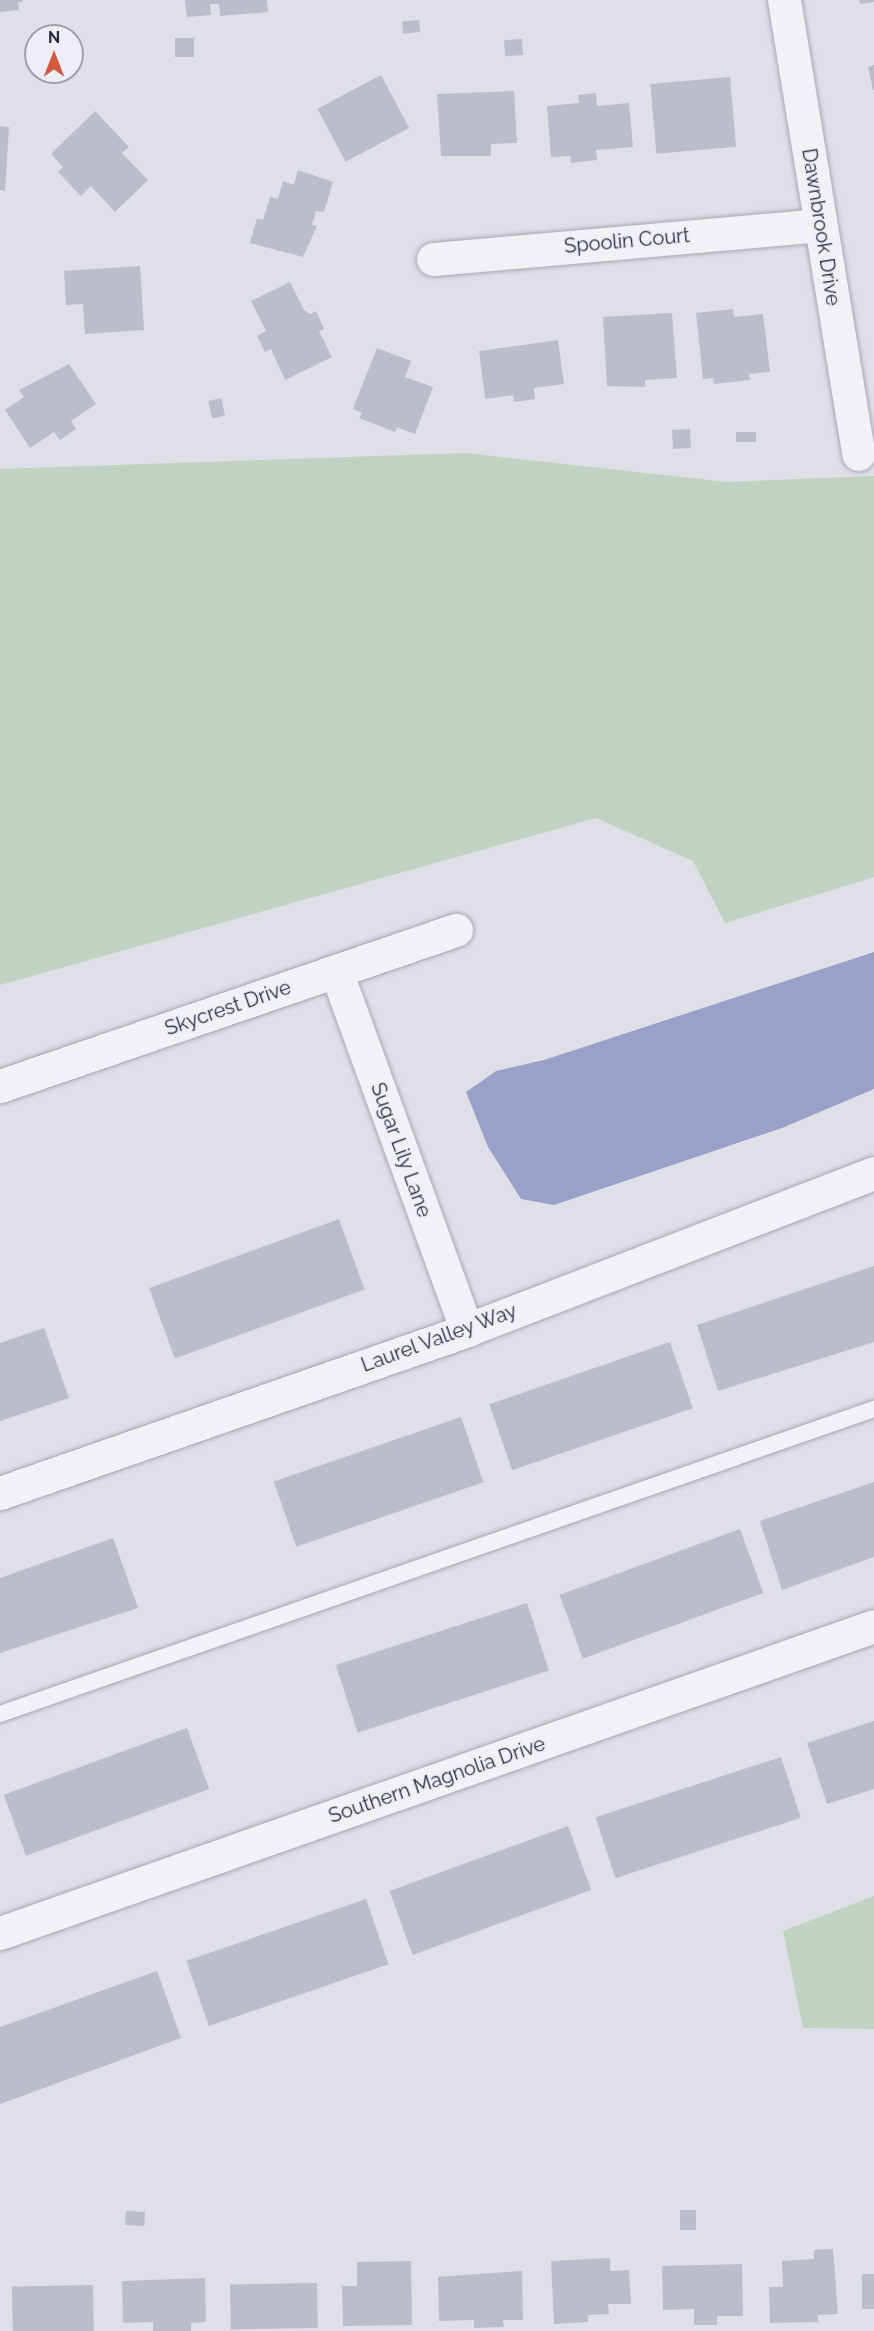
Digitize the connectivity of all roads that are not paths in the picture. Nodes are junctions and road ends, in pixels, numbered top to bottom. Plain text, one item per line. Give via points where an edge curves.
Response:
1 (784, 0) edge
2 (820, 225) junction
3 (433, 259) dead end
4 (858, 454) dead end
5 (456, 930) dead end
6 (336, 971) junction
7 (0, 1086) edge
8 (874, 1173) edge
9 (467, 1330) junction
10 (874, 1408) edge
11 (0, 1493) edge
12 (874, 1626) edge
13 (0, 1714) edge
14 (0, 1933) edge

1 - 2 street, Dawnbrook Drive
2 - 3 street, Spoolin Court
2 - 4 street, Dawnbrook Drive
5 - 6 street, Skycrest Drive
6 - 7 street, Skycrest Drive
6 - 9 street, Sugar Lily Lane
8 - 9 street, Laurel Valley Way
9 - 11 street, Laurel Valley Way
10 - 13 lane
12 - 14 street, Southern Magnolia Drive

